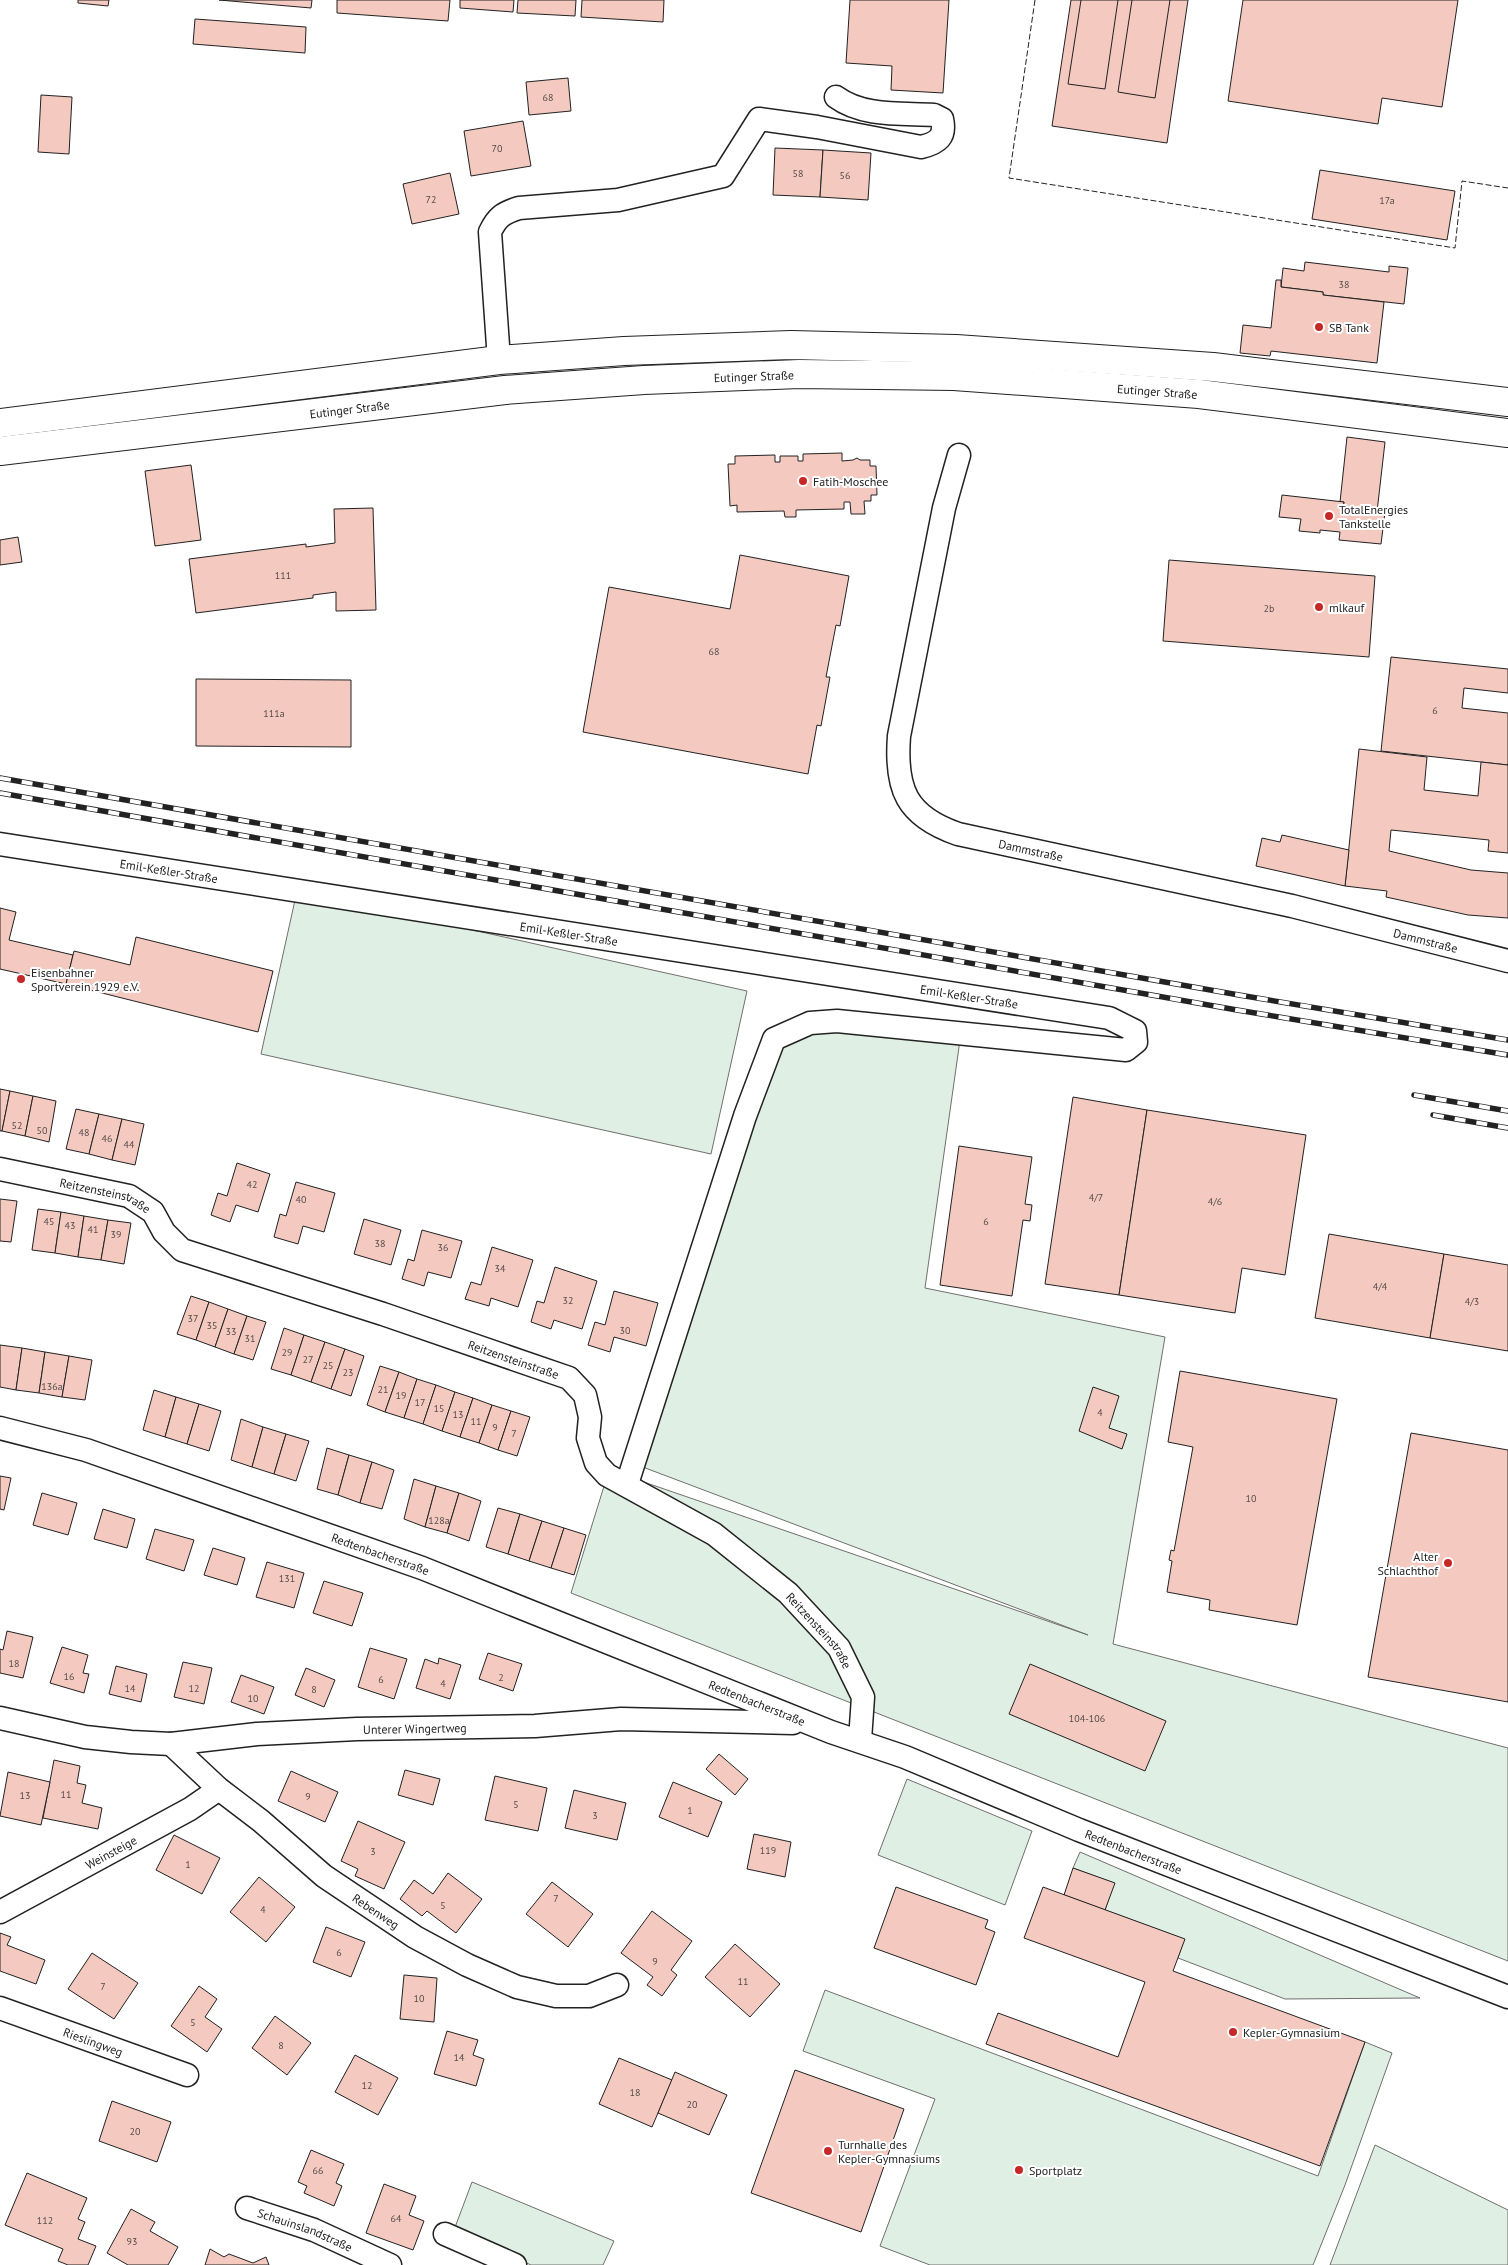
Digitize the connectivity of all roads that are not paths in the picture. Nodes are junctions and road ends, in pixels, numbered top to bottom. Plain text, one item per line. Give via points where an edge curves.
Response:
1 (836, 97) dead end
2 (499, 360) junction
3 (1508, 402) edge
4 (0, 423) edge
5 (1508, 433) edge
6 (0, 451) edge
7 (959, 455) dead end
8 (0, 844) edge
9 (1508, 961) edge
10 (0, 1169) edge
11 (0, 1428) edge
12 (628, 1484) junction
13 (0, 1718) edge
14 (831, 1732) junction
15 (860, 1740) junction
16 (171, 1744) junction
17 (219, 1789) junction
18 (0, 1912) edge
19 (617, 1985) dead end
20 (1508, 1998) edge
21 (0, 2008) edge
22 (187, 2075) dead end
23 (247, 2208) dead end
24 (445, 2234) dead end
25 (390, 2265) edge
26 (515, 2265) edge

1 - 2 street via 848,106 871,111 934,115 942,119 942,137 921,147 759,119 723,176 618,200 504,212 495,220 490,232
2 - 3 main road via 624,350 880,346 1212,367
2 - 4 main road
5 - 6 main road, Eutinger Straße via 1199,394 954,376 798,374 505,390
7 - 9 street, Dammstraße via 944,508 899,736 897,760 901,786 906,799 923,817 937,827 958,834 1292,906
8 - 12 street, Emil-Keßler-Straße via 1109,1018 1135,1031 1136,1042 1126,1050 837,1021 810,1023 774,1039 745,1116
10 - 12 street, Reitzensteinstraße via 129,1196 153,1212 164,1232 182,1250 570,1378 585,1395 590,1417 588,1438 596,1463 607,1475
11 - 14 street, Redtenbacherstraße via 86,1450 422,1568
12 - 15 street, Reitzensteinstraße via 714,1534 788,1593 839,1648 863,1697
13 - 16 street, Unterer Wingertweg via 85,1737
14 - 15 street, Redtenbacherstraße
14 - 16 street, Unterer Wingertweg via 782,1722 621,1719 535,1726 256,1734
15 - 20 street, Redtenbacherstraße
16 - 17 street, Rebenweg
17 - 18 street, Weinsteige via 190,1809
17 - 19 street, Rebenweg via 324,1876 415,1937 467,1965 518,1987 556,1996 589,1996
21 - 22 street, Rieslingweg
23 - 25 street, Schauinslandstraße via 314,2230
24 - 26 street

